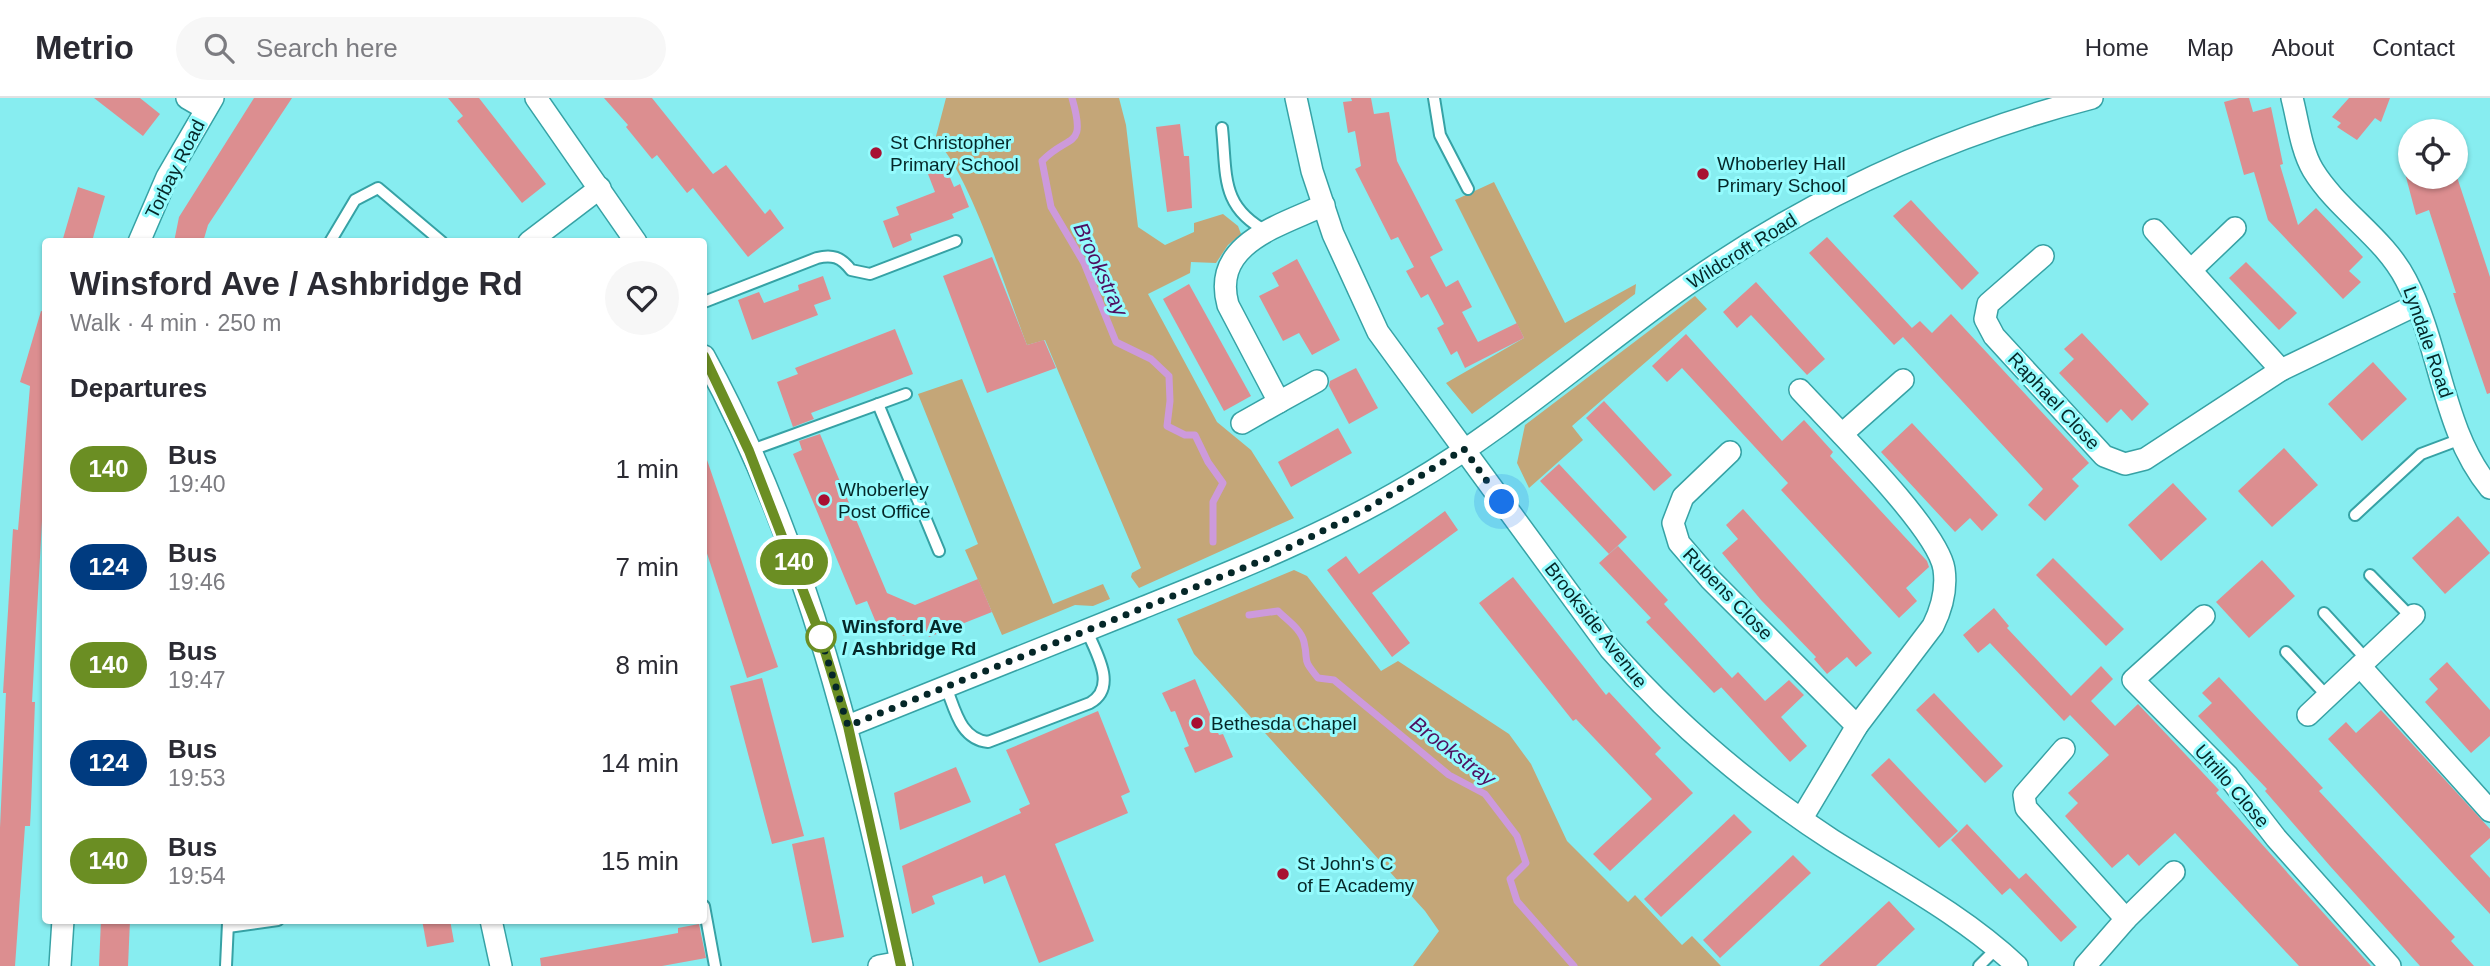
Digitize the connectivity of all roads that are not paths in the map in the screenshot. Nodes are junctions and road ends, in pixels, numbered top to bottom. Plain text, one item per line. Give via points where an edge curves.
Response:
1 (187, 98) edge
2 (536, 98) edge
3 (1296, 98) edge
4 (1434, 98) edge
5 (2092, 98) edge
6 (2292, 98) edge
7 (209, 104) edge
8 (1222, 128) dead end
9 (600, 188) junction
10 (1468, 189) dead end
11 (1324, 205) junction
12 (2235, 228) dead end
13 (2154, 230) dead end
14 (1268, 232) junction
15 (141, 238) edge
16 (332, 238) edge
17 (437, 238) edge
18 (534, 238) edge
19 (633, 238) edge
20 (956, 241) dead end
21 (2043, 256) dead end
22 (2191, 271) junction
23 (707, 301) edge
24 (2416, 305) junction
25 (707, 362) edge
26 (2281, 370) junction
27 (1903, 380) dead end
28 (1317, 381) dead end
29 (1800, 390) dead end
30 (906, 394) dead end
31 (1279, 402) junction
32 (878, 404) junction
33 (1242, 423) dead end
34 (1842, 434) junction
35 (2461, 439) junction
36 (1464, 449) junction
37 (749, 451) junction
38 (1730, 452) dead end
39 (2490, 488) edge
40 (2355, 514) dead end
41 (939, 551) dead end
42 (2370, 575) dead end
43 (2324, 613) dead end
44 (2204, 616) dead end
45 (2413, 616) joint
46 (1087, 631) junction
47 (2286, 652) dead end
48 (2363, 663) junction
49 (946, 687) junction
50 (2328, 697) junction
51 (2308, 715) dead end
52 (848, 726) junction
53 (1857, 726) junction
54 (2064, 750) dead end
55 (2490, 811) edge
56 (1802, 818) junction
57 (2174, 872) dead end
58 (2126, 919) junction
59 (707, 922) edge
60 (63, 924) edge
61 (228, 924) edge
62 (492, 924) edge
63 (1997, 948) junction
64 (901, 964) edge
65 (60, 966) edge
66 (226, 966) edge
67 (501, 966) edge
68 (715, 966) edge
69 (879, 966) edge
70 (1979, 966) edge
71 (2017, 966) edge
72 (2085, 966) edge
73 (2390, 966) edge

1 - 7 street
2 - 9 street
3 - 11 street, Brookside Avenue
4 - 10 lane via 1440,135
5 - 36 street, Wildcroft Road via 1933,148 1802,213 1684,287
6 - 24 street, Lyndale Road via 2315,174 2398,266
7 - 15 street, Torbay Road via 167,177
8 - 14 lane via 1229,197 1238,212
9 - 18 street
9 - 19 street
11 - 14 street
11 - 36 street, Brookside Avenue via 1378,332
12 - 22 street
13 - 22 street
14 - 31 street via 1230,260 1224,291
16 - 17 lane via 355,200 378,188
20 - 23 lane via 870,274 851,270 835,257 817,258
21 - 26 street, Raphael Close via 1988,304 1985,319 1994,336 2104,456 2115,462 2145,459
22 - 26 street
24 - 26 street, Raphael Close
24 - 35 street, Lyndale Road
25 - 37 street
27 - 34 street
28 - 31 street
29 - 34 street
30 - 32 lane
31 - 33 street
32 - 37 lane
32 - 41 lane
34 - 53 street via 1932,537 1944,568 1942,608 1933,626
35 - 39 street, Lyndale Road
35 - 40 lane via 2421,454
36 - 46 street, Wildcroft Road via 1367,509 1252,565
36 - 56 street, Brookside Avenue via 1557,580 1649,693 1706,746
37 - 52 street via 798,571
38 - 53 street, Rubens Close via 1683,497 1673,523 1679,542
42 - 45 lane
43 - 48 lane
44 - 73 street, Utrillo Close via 2133,680 2228,776 2276,838
45 - 48 street
46 - 49 street, Wildcroft Road
46 - 49 lane via 1105,681 1095,700 1078,708 996,740 979,741 962,724
47 - 50 lane
48 - 50 street
48 - 55 street
49 - 52 street, Wildcroft Road
50 - 51 street
52 - 64 street
53 - 56 street
54 - 58 street via 2029,786 2024,795 2026,808
56 - 63 street, Brookside Avenue
57 - 58 street
58 - 72 street
59 - 68 lane
60 - 65 street
61 - 66 lane
62 - 67 street
63 - 70 lane
63 - 71 street, Brookside Avenue
64 - 69 street

